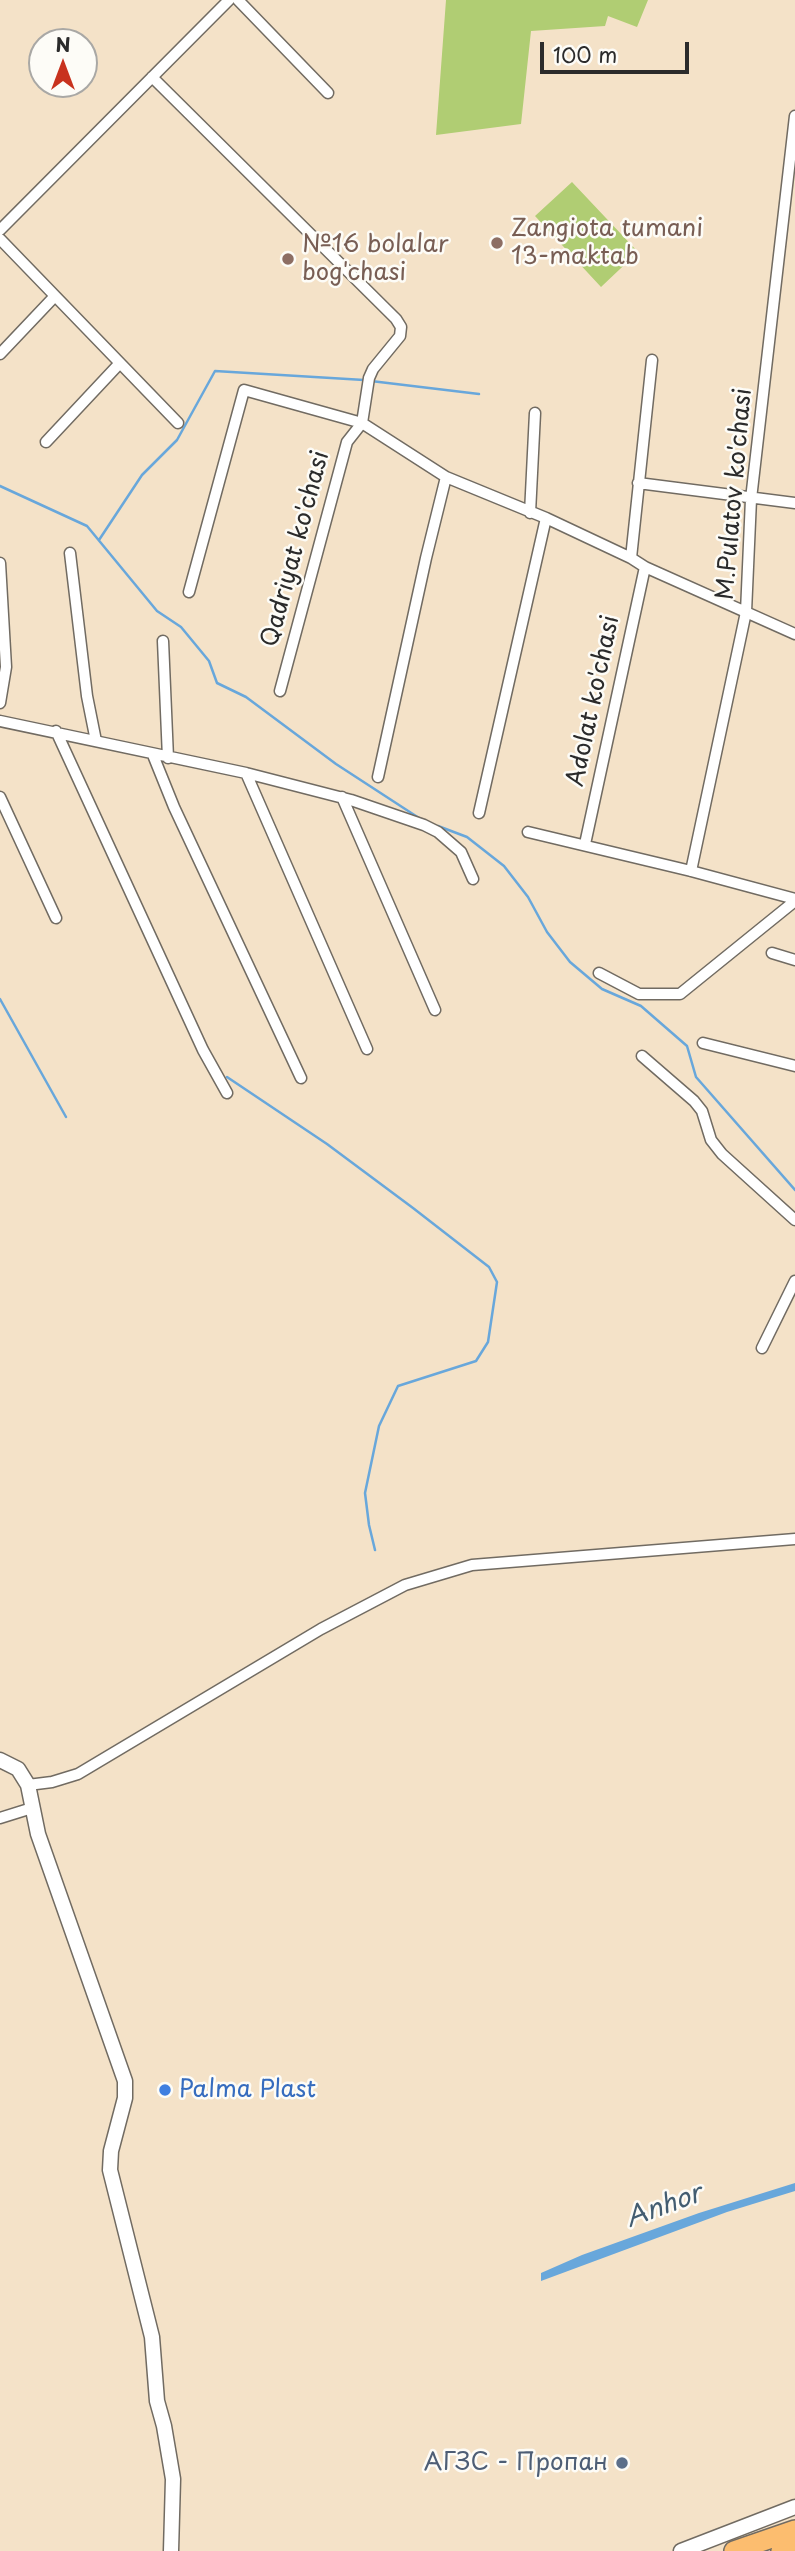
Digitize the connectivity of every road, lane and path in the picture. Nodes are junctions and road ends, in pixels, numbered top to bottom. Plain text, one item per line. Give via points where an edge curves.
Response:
1 (229, 0) edge
2 (237, 0) edge
3 (152, 77) junction
4 (328, 93) dead end
5 (795, 116) edge
6 (0, 230) edge
7 (0, 239) edge
8 (781, 240) junction
9 (795, 242) edge
10 (55, 296) junction
11 (0, 354) edge
12 (652, 360) dead end
13 (120, 363) junction
14 (535, 413) dead end
15 (178, 423) dead end
16 (362, 423) junction
17 (46, 442) dead end
18 (446, 477) junction
19 (638, 483) junction
20 (751, 499) junction
21 (795, 503) edge
22 (530, 513) junction
23 (546, 518) junction
24 (69, 553) dead end
25 (631, 558) junction
26 (0, 563) edge
27 (645, 567) junction
28 (190, 592) dead end
29 (746, 611) junction
30 (795, 634) edge
31 (163, 641) dead end
32 (280, 691) dead end
33 (0, 704) edge
34 (0, 721) edge
35 (56, 731) junction
36 (96, 741) junction
37 (153, 755) junction
38 (168, 758) junction
39 (246, 773) junction
40 (378, 777) dead end
41 (0, 797) edge
42 (342, 797) junction
43 (480, 813) dead end
44 (528, 832) dead end
45 (585, 844) junction
46 (691, 871) junction
47 (472, 879) dead end
48 (795, 900) edge
49 (56, 918) dead end
50 (772, 953) dead end
51 (795, 960) edge
52 (599, 974) dead end
53 (435, 1010) dead end
54 (703, 1042) dead end
55 (367, 1049) dead end
56 (642, 1056) dead end
57 (795, 1066) edge
58 (301, 1078) dead end
59 (227, 1093) dead end
60 (795, 1220) edge
61 (795, 1281) edge
62 (762, 1348) dead end
63 (795, 1539) edge
64 (0, 1760) edge
65 (28, 1785) junction
66 (32, 1808) junction
67 (0, 1818) edge
68 (795, 2507) edge
69 (795, 2530) edge
70 (795, 2546) edge
71 (170, 2551) edge
72 (681, 2551) edge
73 (734, 2551) edge
74 (781, 2551) edge

1 - 3 street
2 - 4 street
3 - 6 street
3 - 16 street via 401,327 400,336 373,369
5 - 8 street, M.Pulatov ko'chasi
7 - 10 street
8 - 9 street
8 - 20 street, M.Pulatov ko'chasi
10 - 11 street
10 - 13 street
12 - 19 street
13 - 15 street
13 - 17 street
14 - 22 street
16 - 18 street
16 - 28 street via 244,390
16 - 32 street, Qadriyat ko'chasi via 347,442
18 - 22 street
18 - 40 street
19 - 20 street
19 - 25 street
20 - 21 street
20 - 29 street, M.Pulatov ko'chasi
22 - 23 street
23 - 25 street
23 - 43 street
24 - 36 street
25 - 27 street
26 - 33 street via 6,667
27 - 29 street
27 - 45 street, Adolat ko'chasi
29 - 30 street
29 - 46 street, M.Pulatov ko'chasi
31 - 38 street
34 - 35 street
35 - 36 street
35 - 59 street via 203,1051
36 - 37 street
37 - 38 street
37 - 58 street
38 - 39 street
39 - 42 street
39 - 55 street
41 - 49 street
42 - 47 street via 438,832 461,852
42 - 53 street
44 - 45 street
45 - 46 street
46 - 48 street
48 - 52 street via 680,994 639,994
50 - 51 street
54 - 57 street
56 - 60 street via 694,1101 722,1154
61 - 62 street
63 - 65 street via 472,1565 405,1585 321,1629 78,1774
64 - 65 street via 18,1769
65 - 66 street
66 - 67 street
66 - 71 street via 125,2081 110,2170 152,2337 157,2401 173,2479
68 - 72 street
69 - 73 highway
70 - 74 highway

